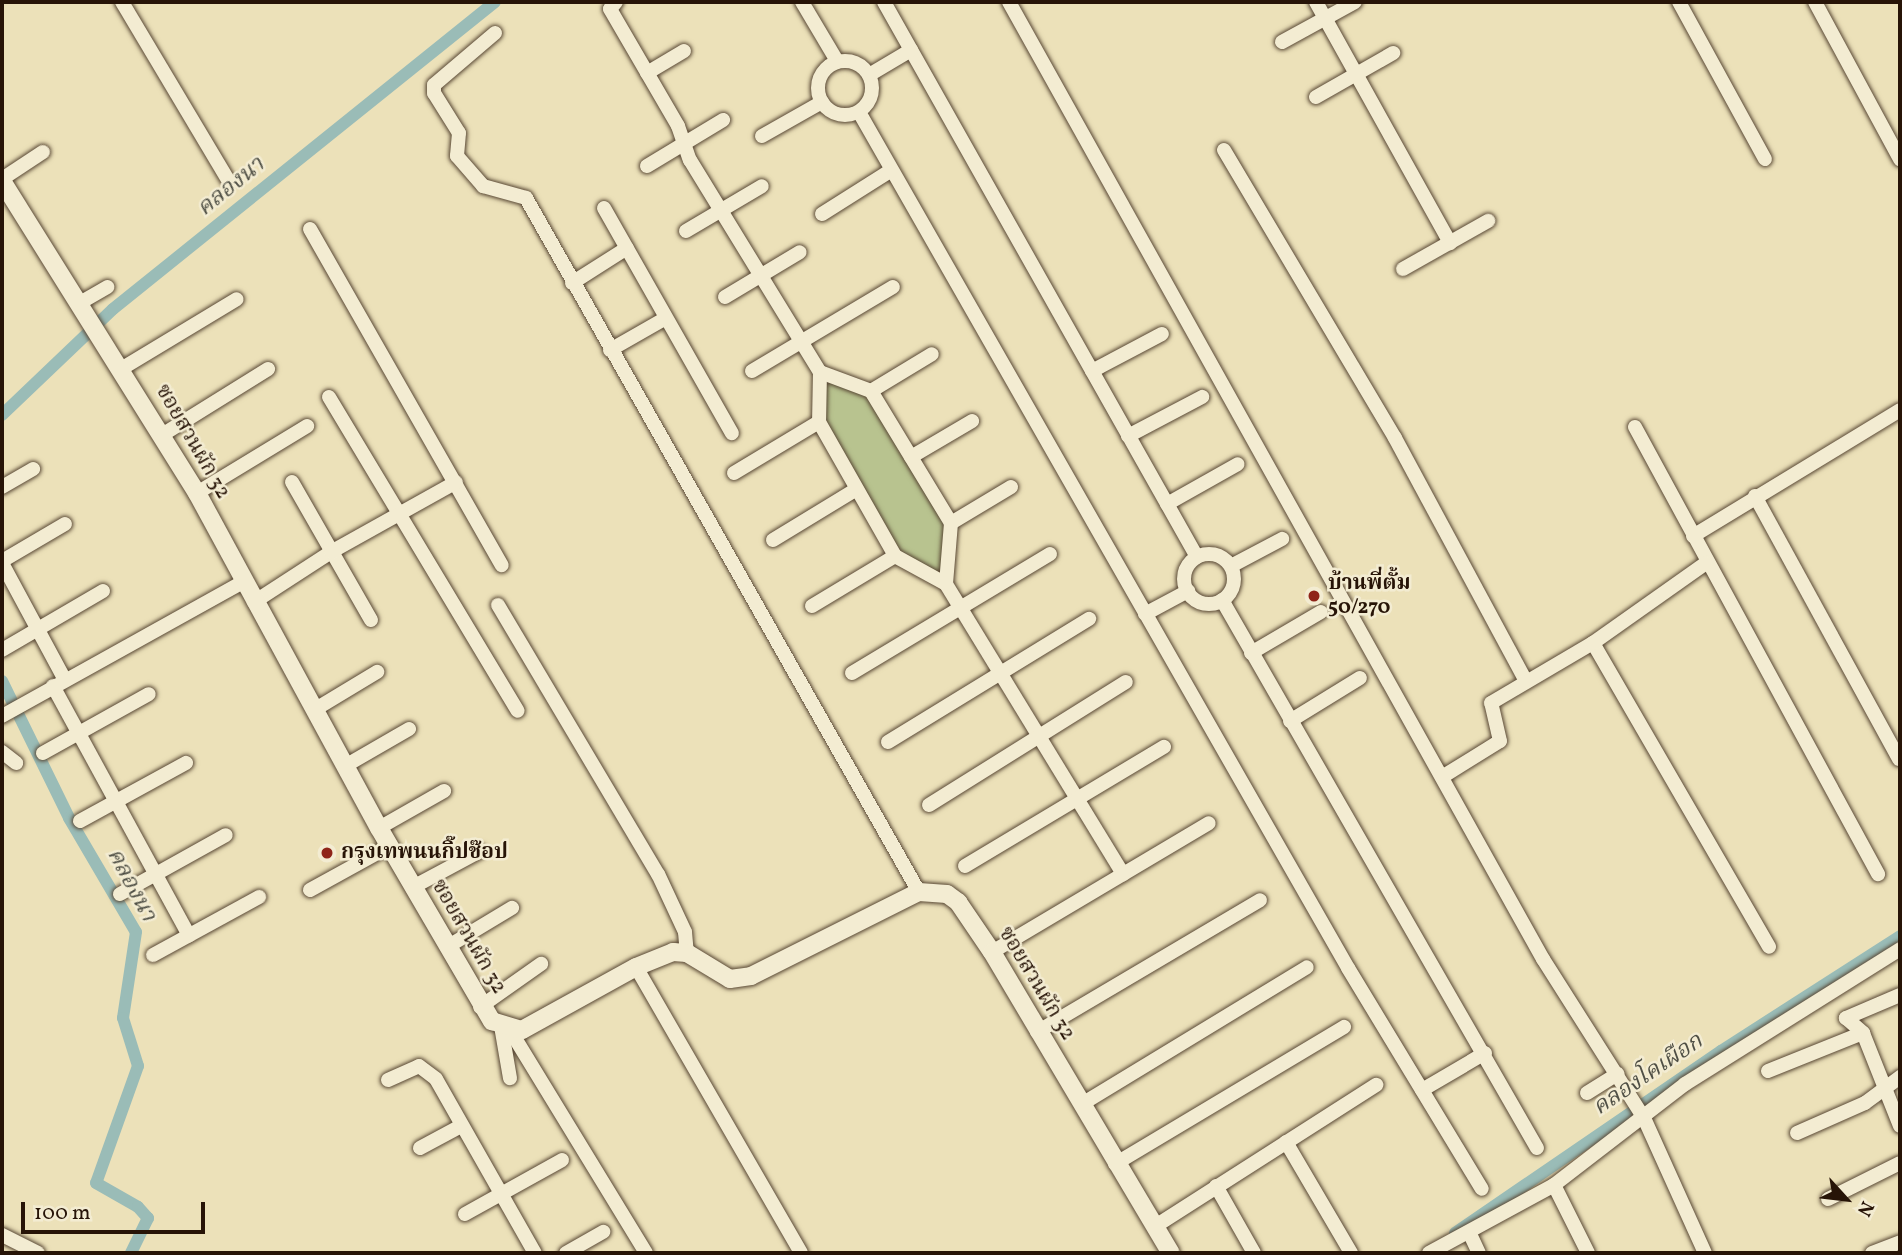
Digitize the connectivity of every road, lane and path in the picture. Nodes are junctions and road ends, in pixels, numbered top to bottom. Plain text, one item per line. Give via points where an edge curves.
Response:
1 (122, 2) edge
2 (616, 2) edge
3 (802, 2) edge
4 (884, 2) edge
5 (1009, 2) edge
6 (1316, 2) edge
7 (1354, 2) edge
8 (1679, 2) edge
9 (1815, 2) edge
10 (1325, 19) junction
11 (495, 33) dead end
12 (1282, 42) dead end
13 (911, 50) junction
14 (684, 51) dead end
15 (1394, 53) dead end
16 (837, 61) junction
17 (648, 73) junction
18 (869, 75) junction
19 (1356, 75) junction
20 (1316, 97) dead end
21 (822, 102) junction
22 (859, 112) junction
23 (723, 120) dead end
24 (762, 136) dead end
25 (684, 144) junction
26 (1224, 150) dead end
27 (43, 152) dead end
28 (1765, 159) dead end
29 (1900, 159) edge
30 (647, 166) dead end
31 (890, 171) junction
32 (2, 180) edge
33 (228, 180) dead end
34 (762, 186) dead end
35 (604, 208) dead end
36 (722, 210) junction
37 (822, 214) dead end
38 (1488, 221) dead end
39 (310, 229) dead end
40 (686, 231) dead end
41 (1450, 243) junction
42 (627, 248) junction
43 (800, 252) dead end
44 (1403, 269) dead end
45 (761, 275) junction
46 (572, 283) junction
47 (107, 287) dead end
48 (893, 287) dead end
49 (725, 297) dead end
50 (237, 299) dead end
51 (78, 304) junction
52 (666, 318) junction
53 (1162, 334) dead end
54 (802, 341) junction
55 (610, 350) junction
56 (932, 354) dead end
57 (121, 369) junction
58 (268, 369) dead end
59 (752, 371) dead end
60 (1092, 371) junction
61 (820, 372) junction
62 (871, 391) junction
63 (329, 397) dead end
64 (1202, 397) dead end
65 (1900, 410) edge
66 (972, 421) dead end
67 (820, 422) junction
68 (307, 426) dead end
69 (1634, 427) dead end
70 (732, 433) dead end
71 (162, 435) junction
72 (1129, 436) junction
73 (911, 457) junction
74 (1238, 464) dead end
75 (33, 469) dead end
76 (734, 473) dead end
77 (292, 482) dead end
78 (456, 482) junction
79 (2, 487) edge
80 (1011, 487) dead end
81 (857, 489) junction
82 (197, 493) junction
83 (1755, 496) junction
84 (1167, 504) junction
85 (399, 512) junction
86 (951, 523) junction
87 (65, 524) dead end
88 (1693, 536) junction
89 (1282, 538) dead end
90 (773, 540) dead end
91 (331, 552) junction
92 (1050, 554) dead end
93 (895, 556) junction
94 (1197, 557) junction
95 (2, 562) edge
96 (1706, 563) junction
97 (502, 565) dead end
98 (1231, 566) junction
99 (243, 582) junction
100 (946, 584) junction
101 (103, 591) dead end
102 (1188, 591) junction
103 (1222, 600) junction
104 (254, 602) junction
105 (498, 605) dead end
106 (812, 606) dead end
107 (960, 608) junction
108 (1321, 612) dead end
109 (1144, 614) junction
110 (1088, 619) dead end
111 (371, 620) dead end
112 (37, 630) junction
113 (1592, 643) junction
114 (2, 650) edge
115 (1251, 653) junction
116 (377, 671) dead end
117 (852, 673) dead end
118 (1002, 674) junction
119 (1360, 678) dead end
120 (1526, 681) junction
121 (58, 682) junction
122 (1126, 682) dead end
123 (149, 694) dead end
124 (314, 709) junction
125 (518, 710) dead end
126 (2, 716) edge
127 (1290, 721) junction
128 (409, 729) dead end
129 (79, 733) junction
130 (1040, 737) junction
131 (888, 742) dead end
132 (1164, 747) dead end
133 (2, 752) edge
134 (43, 753) dead end
135 (1899, 759) edge
136 (16, 763) dead end
137 (186, 763) dead end
138 (345, 766) junction
139 (1442, 777) junction
140 (444, 791) dead end
141 (1077, 799) junction
142 (116, 802) junction
143 (929, 805) dead end
144 (80, 821) dead end
145 (1209, 823) dead end
146 (379, 828) junction
147 (226, 835) dead end
148 (390, 846) junction
149 (480, 850) dead end
150 (965, 866) dead end
151 (156, 874) junction
152 (1123, 874) junction
153 (1878, 874) dead end
154 (413, 887) junction
155 (310, 890) dead end
156 (919, 892) junction
157 (120, 894) dead end
158 (259, 897) dead end
159 (1260, 900) dead end
160 (512, 908) dead end
161 (189, 936) junction
162 (447, 947) junction
163 (1769, 947) dead end
164 (1900, 949) edge
165 (992, 951) junction
166 (687, 953) junction
167 (153, 955) dead end
168 (541, 964) dead end
169 (636, 967) junction
170 (1307, 967) dead end
171 (1900, 995) edge
172 (480, 1007) junction
173 (1344, 1027) dead end
174 (505, 1028) junction
175 (1037, 1032) junction
176 (1863, 1033) junction
177 (1485, 1053) junction
178 (1768, 1071) dead end
179 (1617, 1074) junction
180 (1900, 1077) edge
181 (510, 1078) dead end
182 (388, 1080) dead end
183 (1377, 1084) dead end
184 (1886, 1089) junction
185 (1422, 1090) junction
186 (1587, 1093) dead end
187 (1082, 1104) junction
188 (1640, 1111) junction
189 (461, 1126) junction
190 (1900, 1126) edge
191 (1797, 1133) dead end
192 (1286, 1143) junction
193 (420, 1148) dead end
194 (1537, 1148) dead end
195 (562, 1160) dead end
196 (1900, 1163) edge
197 (1115, 1164) junction
198 (1554, 1185) junction
199 (1216, 1186) junction
200 (1482, 1189) dead end
201 (501, 1194) junction
202 (1828, 1199) dead end
203 (465, 1214) dead end
204 (1154, 1227) junction
205 (603, 1232) dead end
206 (1470, 1234) junction
207 (2, 1235) edge
208 (1900, 1242) edge
209 (38, 1253) edge
210 (535, 1253) edge
211 (566, 1253) edge
212 (646, 1253) edge
213 (801, 1253) edge
214 (1169, 1253) edge
215 (1254, 1253) edge
216 (1351, 1253) edge
217 (1429, 1253) edge
218 (1479, 1253) edge
219 (1588, 1253) edge
220 (1705, 1253) edge
221 (1872, 1253) edge

1 - 33 street
2 - 17 street via 610,9
3 - 16 street
4 - 13 street
5 - 139 street
6 - 10 street
7 - 10 street
8 - 28 street
9 - 29 street
10 - 12 street
10 - 19 street
11 - 46 street via 438,79 433,93 459,133 457,156 464,167 496,193 526,198
13 - 18 street
13 - 60 street
14 - 17 street
15 - 19 street
16 - 18 street via 853,62
16 - 21 street via 819,81
17 - 25 street
18 - 22 street via 872,96
19 - 20 street
19 - 41 street
21 - 22 street via 838,115
21 - 24 street
22 - 31 street
23 - 25 street
25 - 30 street
25 - 36 street
26 - 120 street via 1400,447
27 - 32 street
31 - 37 street
31 - 109 street
32 - 51 street, ซอยสวนผัก 32
34 - 36 street
35 - 42 street
36 - 40 street
36 - 45 street
38 - 41 street
39 - 78 street
41 - 44 street
42 - 46 street
42 - 52 street
43 - 45 street
45 - 49 street
45 - 54 street
46 - 55 street
47 - 51 street
48 - 54 street
50 - 57 street
51 - 57 street, ซอยสวนผัก 32
52 - 55 street
52 - 70 street
53 - 60 street
54 - 59 street
54 - 61 street
55 - 156 street
56 - 62 street
57 - 71 street, ซอยสวนผัก 32
58 - 71 street
60 - 72 street
61 - 62 street
61 - 67 street
62 - 73 street
63 - 85 street
64 - 72 street
65 - 83 street
66 - 73 street
67 - 76 street
67 - 81 street
68 - 82 street
69 - 88 street
71 - 82 street, ซอยสวนผัก 32
72 - 84 street
73 - 86 street
74 - 84 street
75 - 79 street
77 - 91 street
78 - 85 street
78 - 97 street
80 - 86 street
81 - 90 street
81 - 93 street
82 - 99 street, ซอยสวนผัก 32
83 - 88 street
83 - 135 street
84 - 94 street
85 - 91 street
85 - 125 street
86 - 100 street
87 - 95 street
88 - 96 street
89 - 98 street
91 - 104 street
91 - 111 street
92 - 107 street
93 - 100 street
93 - 106 street
94 - 98 street via 1216,554
94 - 102 street via 1185,572
95 - 112 street
96 - 113 street
96 - 153 street
98 - 103 street via 1234,585
99 - 104 street, ซอยสวนผัก 32
99 - 121 street
100 - 107 street
101 - 112 street
102 - 103 street via 1203,603
102 - 109 street
103 - 115 street
104 - 124 street, ซอยสวนผัก 32
105 - 166 street via 658,874 685,932
107 - 117 street
107 - 118 street
108 - 115 street
109 - 185 street
110 - 118 street
112 - 114 street
112 - 121 street
113 - 120 street
113 - 163 street
115 - 127 street
116 - 124 street
118 - 130 street
118 - 131 street
119 - 127 street
120 - 139 street via 1491,703 1500,741
121 - 126 street
121 - 129 street
122 - 130 street
123 - 129 street
124 - 138 street, ซอยสวนผัก 32
127 - 177 street
128 - 138 street
129 - 134 street
129 - 142 street
130 - 141 street
130 - 143 street
132 - 141 street
133 - 136 street
137 - 142 street
138 - 146 street, ซอยสวนผัก 32
139 - 179 street via 1543,959
140 - 146 street
141 - 150 street
141 - 152 street
142 - 144 street
142 - 151 street
145 - 152 street
146 - 148 street, ซอยสวนผัก 32
147 - 151 street
148 - 154 street, ซอยสวนผัก 32
148 - 155 street
149 - 154 street
151 - 157 street
151 - 161 street
152 - 165 street
154 - 162 street, ซอยสวนผัก 32
156 - 165 street, ซอยสวนผัก 32 via 935,890 958,901
156 - 166 street via 751,976 730,979
158 - 161 street
159 - 175 street
160 - 162 street
161 - 167 street
162 - 172 street, ซอยสวนผัก 32
164 - 188 street
165 - 175 street, ซอยสวนผัก 32
166 - 169 street via 660,955
168 - 172 street
169 - 174 street via 533,1025
169 - 213 street
170 - 187 street
171 - 176 street via 1846,1018
172 - 174 street, ซอยสวนผัก 32
173 - 197 street
174 - 181 street
174 - 212 street
175 - 187 street, ซอยสวนผัก 32
176 - 178 street
176 - 184 street
177 - 185 street
177 - 194 street
179 - 186 street
179 - 188 street
180 - 184 street
182 - 189 street via 411,1068 428,1070
183 - 192 street
184 - 190 street
184 - 191 street
185 - 200 street
187 - 197 street, ซอยสวนผัก 32
188 - 198 street
188 - 220 street
189 - 193 street
189 - 201 street
192 - 199 street
192 - 216 street
195 - 201 street
196 - 202 street
197 - 204 street, ซอยสวนผัก 32
198 - 206 street
198 - 219 street
199 - 204 street
199 - 215 street
201 - 203 street
201 - 210 street
204 - 214 street, ซอยสวนผัก 32
205 - 211 street
206 - 217 street
206 - 218 street
207 - 209 street
208 - 221 street

